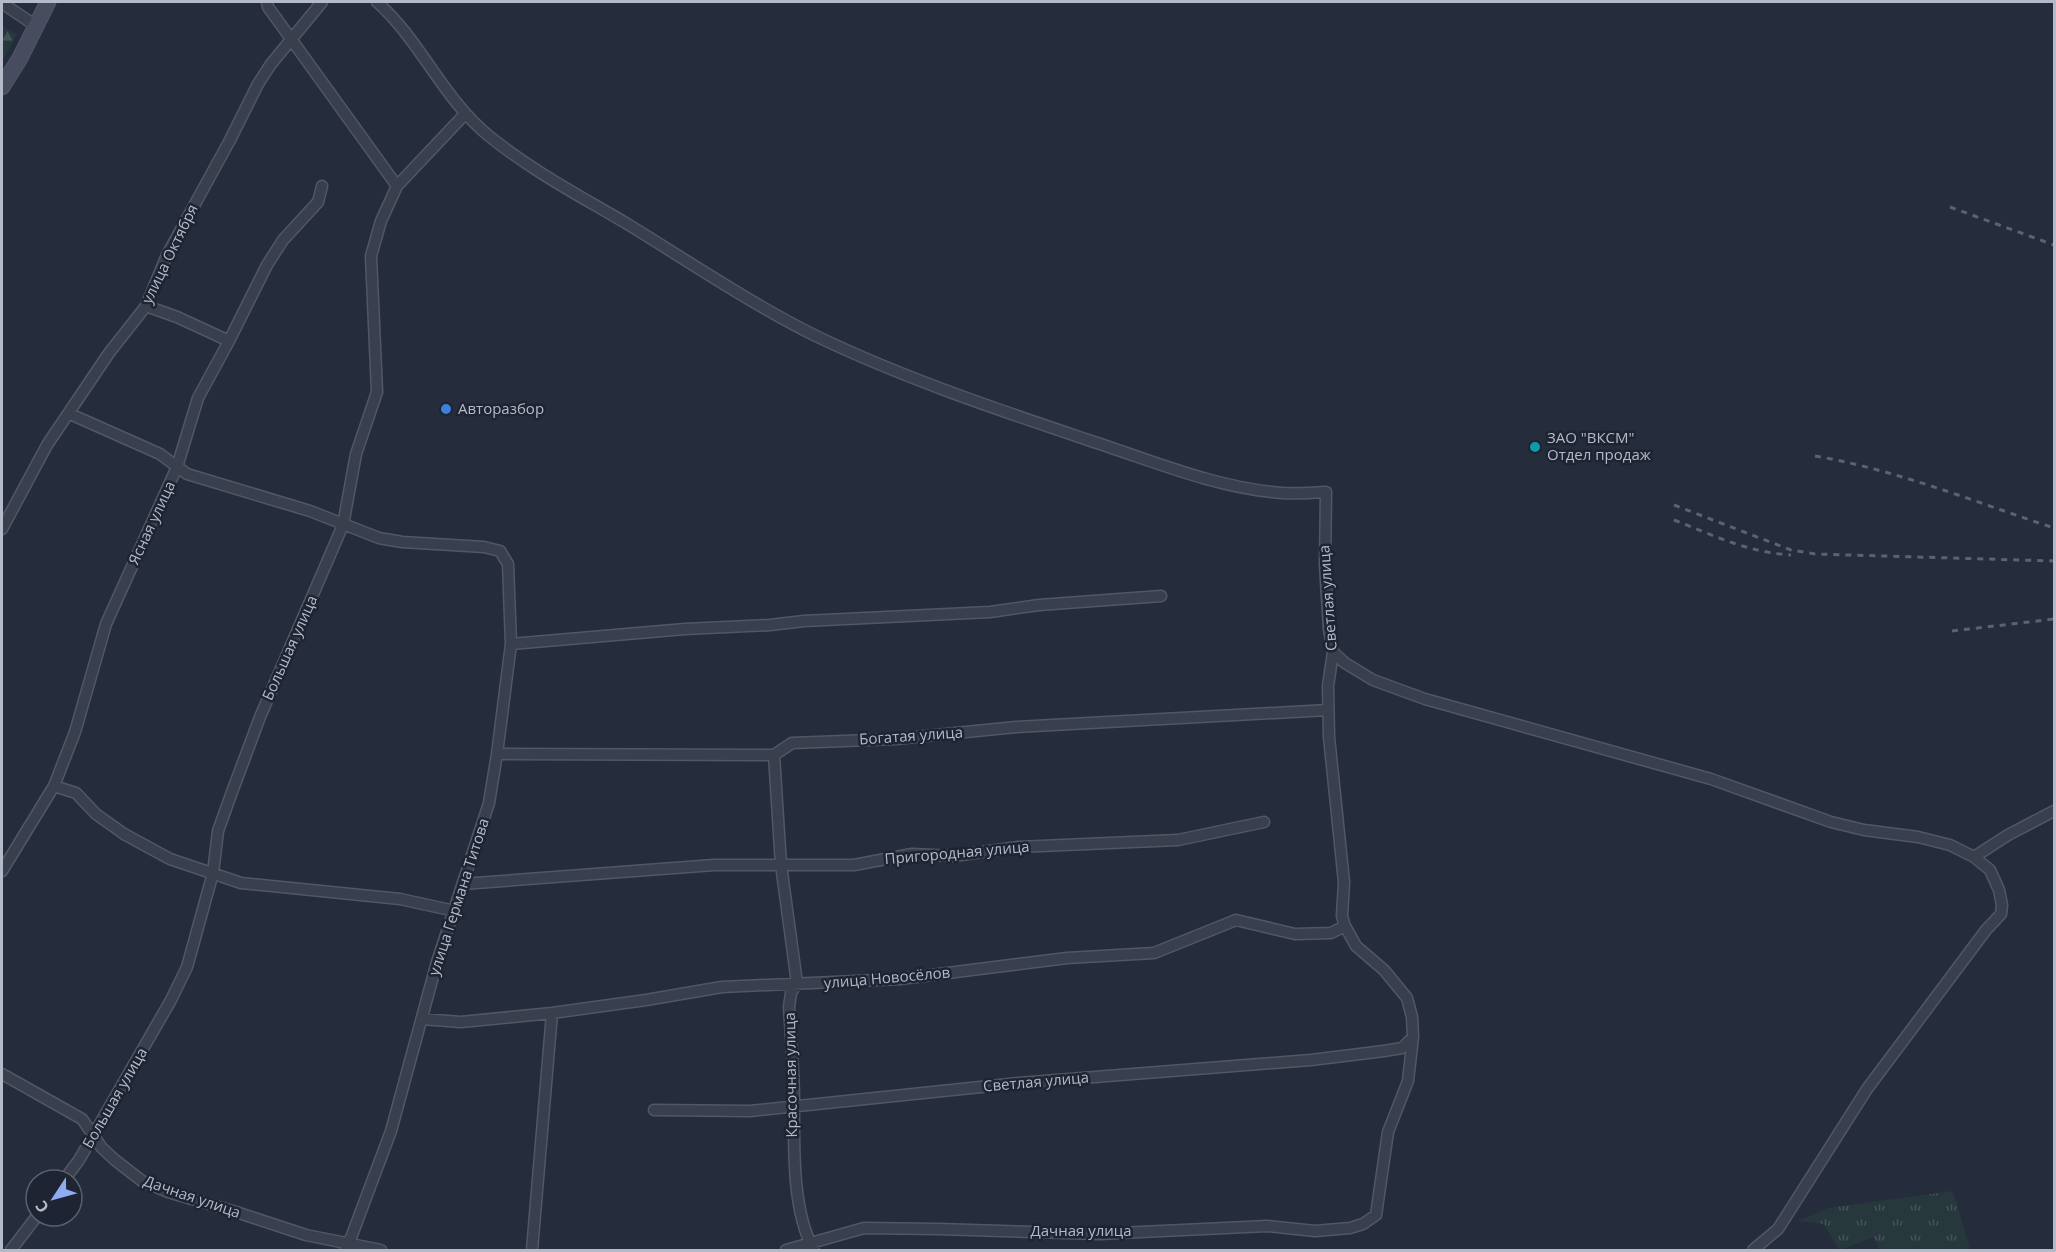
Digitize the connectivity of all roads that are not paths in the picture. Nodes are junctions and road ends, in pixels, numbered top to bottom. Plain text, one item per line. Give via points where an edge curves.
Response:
1 (48, 2) edge
2 (322, 2) edge
3 (377, 2) edge
4 (2, 3) edge
5 (268, 4) edge
6 (36, 26) junction
7 (290, 39) junction
8 (2, 87) edge
9 (465, 114) junction
10 (321, 186) dead end
11 (397, 186) junction
12 (146, 306) junction
13 (229, 341) junction
14 (70, 414) junction
15 (177, 467) junction
16 (343, 525) junction
17 (2, 529) edge
18 (1161, 596) dead end
19 (511, 644) junction
20 (1333, 652) junction
21 (1328, 710) junction
22 (498, 754) junction
23 (774, 755) junction
24 (54, 786) junction
25 (2055, 811) edge
26 (1264, 822) dead end
27 (1974, 857) junction
28 (781, 865) junction
29 (2, 871) edge
30 (213, 873) junction
31 (464, 884) junction
32 (455, 910) junction
33 (1345, 926) junction
34 (797, 983) junction
35 (552, 1013) junction
36 (422, 1019) junction
37 (1413, 1037) junction
38 (2, 1074) edge
39 (794, 1106) junction
40 (654, 1110) dead end
41 (94, 1134) junction
42 (73, 1168) edge
43 (1376, 1215) joint
44 (28, 1228) edge
45 (347, 1247) edge
46 (812, 1248) edge
47 (11, 1251) edge
48 (381, 1251) edge
49 (532, 1251) edge
50 (786, 1251) edge
51 (1753, 1251) edge

1 - 6 main road
2 - 7 street, улица Октября
3 - 9 street via 416,43
4 - 6 street
5 - 7 street
6 - 8 main road
7 - 11 street
7 - 12 street, улица Октября via 258,84 167,255
9 - 11 street, Большая улица
9 - 20 street, Светлая улица via 502,147 530,165 765,308 852,353 1006,412 1197,476 1284,494 1326,492 1324,565
10 - 13 street, Ясная улица via 318,202 283,240 267,265
11 - 16 street, Большая улица via 371,256 377,392 356,454
12 - 13 street
12 - 14 street, улица Октября via 109,353
13 - 15 street, Ясная улица via 198,398
14 - 15 street via 160,454
14 - 17 street, улица Октября via 47,446
15 - 16 street via 187,474 310,511
15 - 24 street, Ясная улица via 106,624 75,732
16 - 19 street, улица Германа Титова via 402,542 500,551 508,564
16 - 30 street, Большая улица via 240,770 218,831
18 - 19 street via 1039,604 990,612 804,621
19 - 22 street, улица Германа Титова
20 - 21 street, Светлая улица
20 - 27 street via 1360,673 1425,699 1711,779 1831,822 1918,837 1950,845
21 - 23 street, Богатая улица via 792,743
21 - 33 street, Светлая улица
22 - 23 street, Богатая улица
22 - 31 street, улица Германа Титова via 489,803
23 - 28 street, Красочная улица
24 - 29 street, Ясная улица
24 - 30 street via 76,793 124,834 170,860
25 - 27 street
26 - 28 street, Пригородная улица via 1178,840 1018,847 954,856 912,854 854,865
27 - 51 street via 1995,879 2001,914 1867,1089 1778,1229
28 - 31 street, Пригородная улица via 714,865
28 - 34 street, Красочная улица
30 - 32 street via 242,883 400,899
30 - 41 street, Большая улица via 187,967
31 - 32 street, улица Германа Титова
32 - 36 street, улица Германа Титова
33 - 34 street, улица Новосёлов via 1331,933 1295,934 1236,920 1154,953 1067,958 900,979
33 - 37 street, Светлая улица via 1356,946 1407,998
34 - 35 street, улица Новосёлов via 722,987
34 - 39 street, Красочная улица via 789,1007
35 - 36 street, улица Новосёлов via 461,1022
35 - 49 street
36 - 45 street, улица Германа Титова via 391,1131
37 - 39 street, Светлая улица via 1402,1048 1384,1052
37 - 43 street, Светлая улица via 1408,1081 1388,1132
38 - 41 street, Дачная улица via 82,1119
39 - 40 street, Светлая улица via 750,1111
39 - 46 street, Красочная улица via 794,1161 802,1219
41 - 42 street, Большая улица
41 - 45 street, Дачная улица via 102,1148 142,1181
43 - 46 street, Дачная улица via 1350,1228 1315,1231 1267,1227 1099,1234 864,1228
44 - 47 street
45 - 48 street, Дачная улица
46 - 50 street, Дачная улица

